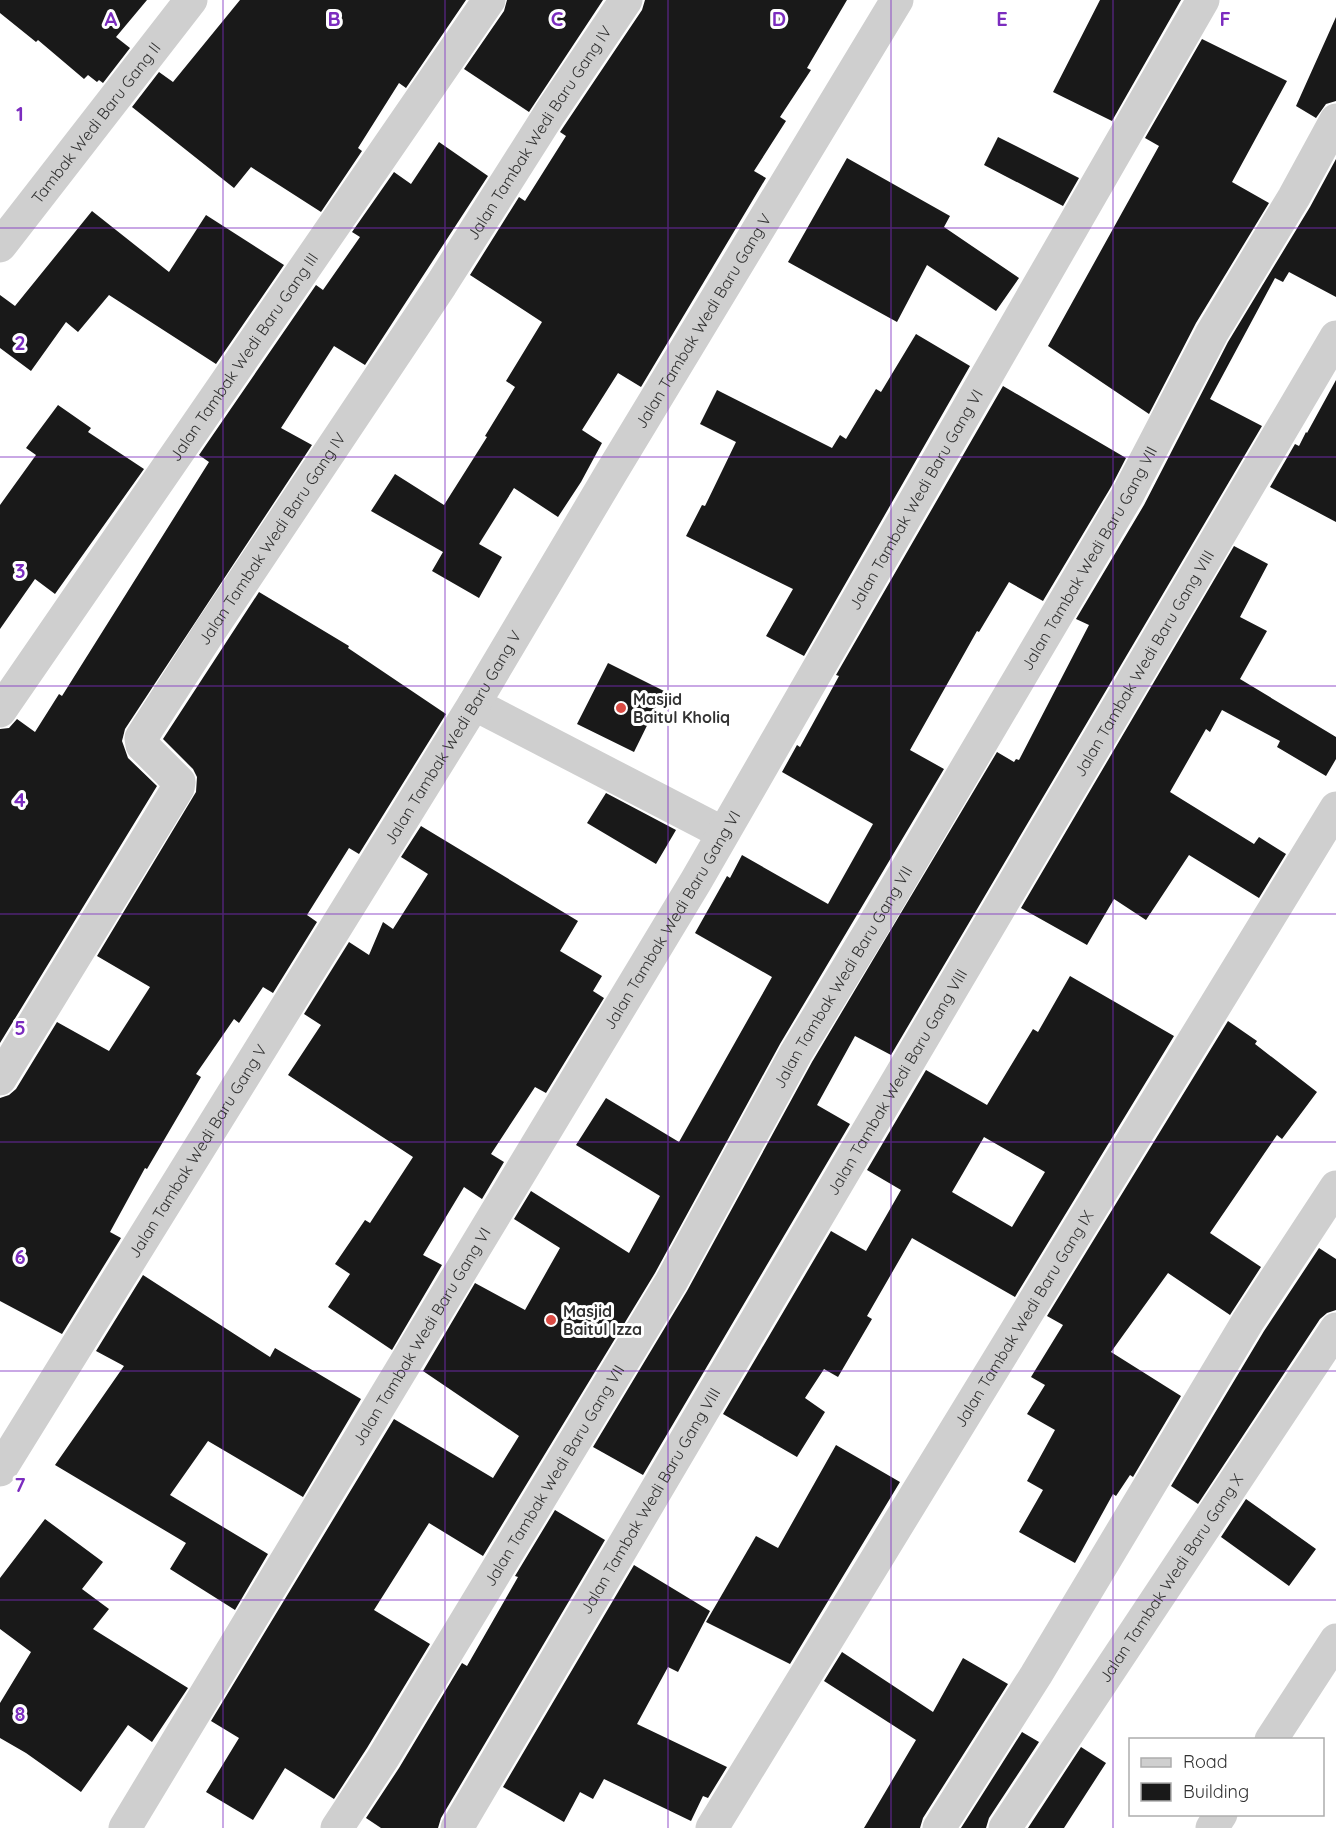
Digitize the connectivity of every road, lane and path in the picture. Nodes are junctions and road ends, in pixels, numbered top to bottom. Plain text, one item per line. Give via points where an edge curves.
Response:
1 (191, 0) edge
2 (489, 0) edge
3 (626, 0) edge
4 (897, 0) edge
5 (1203, 0) edge
6 (1336, 120) edge
7 (0, 246) edge
8 (1336, 337) edge
9 (474, 704) junction
10 (0, 711) edge
11 (1336, 808) edge
12 (723, 833) junction
13 (0, 1079) edge
14 (1336, 1187) edge
15 (1336, 1329) edge
16 (0, 1470) edge
17 (1336, 1640) edge
18 (1272, 1738) edge
19 (125, 1828) edge
20 (337, 1828) edge
21 (457, 1828) edge
22 (712, 1828) edge
23 (939, 1828) edge
24 (1005, 1828) edge

1 - 7 street, Tambak Wedi Baru Gang II
2 - 10 street, Jalan Tambak Wedi Baru Gang III
3 - 13 street, Jalan Tambak Wedi Baru Gang IV via 141,738 142,745 180,782 178,788
4 - 9 street, Jalan Tambak Wedi Baru Gang V
5 - 12 street, Jalan Tambak Wedi Baru Gang VI
6 - 20 street, Jalan Tambak Wedi Baru Gang VII via 1212,333 1127,496 796,1053 671,1282
8 - 21 street, Jalan Tambak Wedi Baru Gang VIII
9 - 12 street
9 - 16 street, Jalan Tambak Wedi Baru Gang V
11 - 22 street, Jalan Tambak Wedi Baru Gang IX
12 - 19 street, Jalan Tambak Wedi Baru Gang VI
14 - 23 street via 1248,1321 1036,1675
15 - 24 street, Jalan Tambak Wedi Baru Gang X
17 - 18 street

